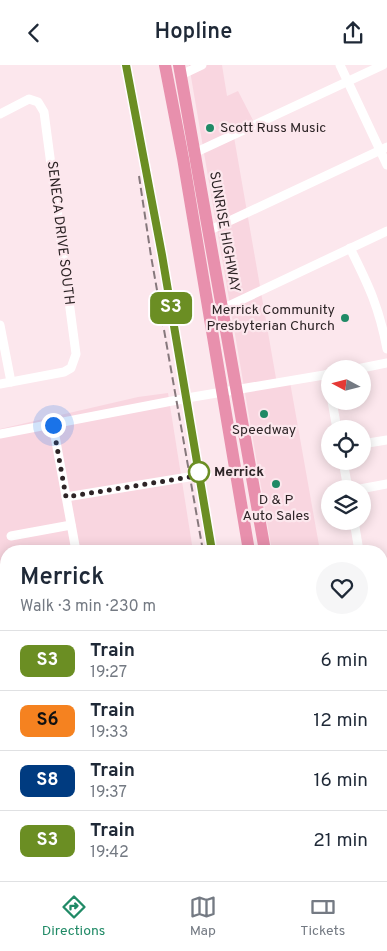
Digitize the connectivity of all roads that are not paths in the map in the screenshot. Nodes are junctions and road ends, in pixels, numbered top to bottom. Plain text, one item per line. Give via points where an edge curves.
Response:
1 (165, 65) edge
2 (202, 65) edge
3 (340, 65) edge
4 (383, 65) edge
5 (180, 70) edge
6 (348, 81) junction
7 (0, 114) edge
8 (384, 149) edge
9 (189, 156) junction
10 (387, 165) edge
11 (208, 231) junction
12 (387, 231) edge
13 (350, 248) junction
14 (222, 309) junction
15 (0, 325) edge
16 (387, 349) edge
17 (387, 363) edge
18 (371, 366) edge
19 (321, 375) edge
20 (11, 382) junction
21 (0, 384) edge
22 (236, 390) junction
23 (221, 392) junction
24 (53, 425) junction
25 (0, 435) edge
26 (387, 440) edge
27 (371, 443) edge
28 (207, 474) dead end
29 (387, 484) edge
30 (371, 487) edge
31 (66, 497) junction
32 (71, 525) junction
33 (356, 530) edge
34 (11, 537) dead end
35 (75, 545) edge
36 (248, 545) edge
37 (264, 545) edge
38 (358, 545) edge

1 - 9 highway, SUNRISE HIGHWAY
2 - 5 street
3 - 6 street
4 - 6 street
5 - 9 highway, SUNRISE HIGHWAY
6 - 8 street
6 - 9 street
7 - 20 street, SENECA DRIVE SOUTH via 29,99 42,106 75,361 64,372
8 - 10 street
8 - 11 street
9 - 11 highway, SUNRISE HIGHWAY
9 - 23 highway, SUNRISE HIGHWAY
11 - 14 highway, SUNRISE HIGHWAY
12 - 13 street
13 - 14 street
13 - 16 street via 374,295
14 - 22 highway, SUNRISE HIGHWAY
15 - 20 street
17 - 18 street
19 - 22 street
20 - 21 street
22 - 23 street
22 - 37 highway, SUNRISE HIGHWAY
23 - 24 street
23 - 36 highway, SUNRISE HIGHWAY
24 - 25 street
24 - 31 street
26 - 27 street
28 - 31 street
29 - 30 street
31 - 32 street
32 - 34 street
32 - 35 street
33 - 38 street

